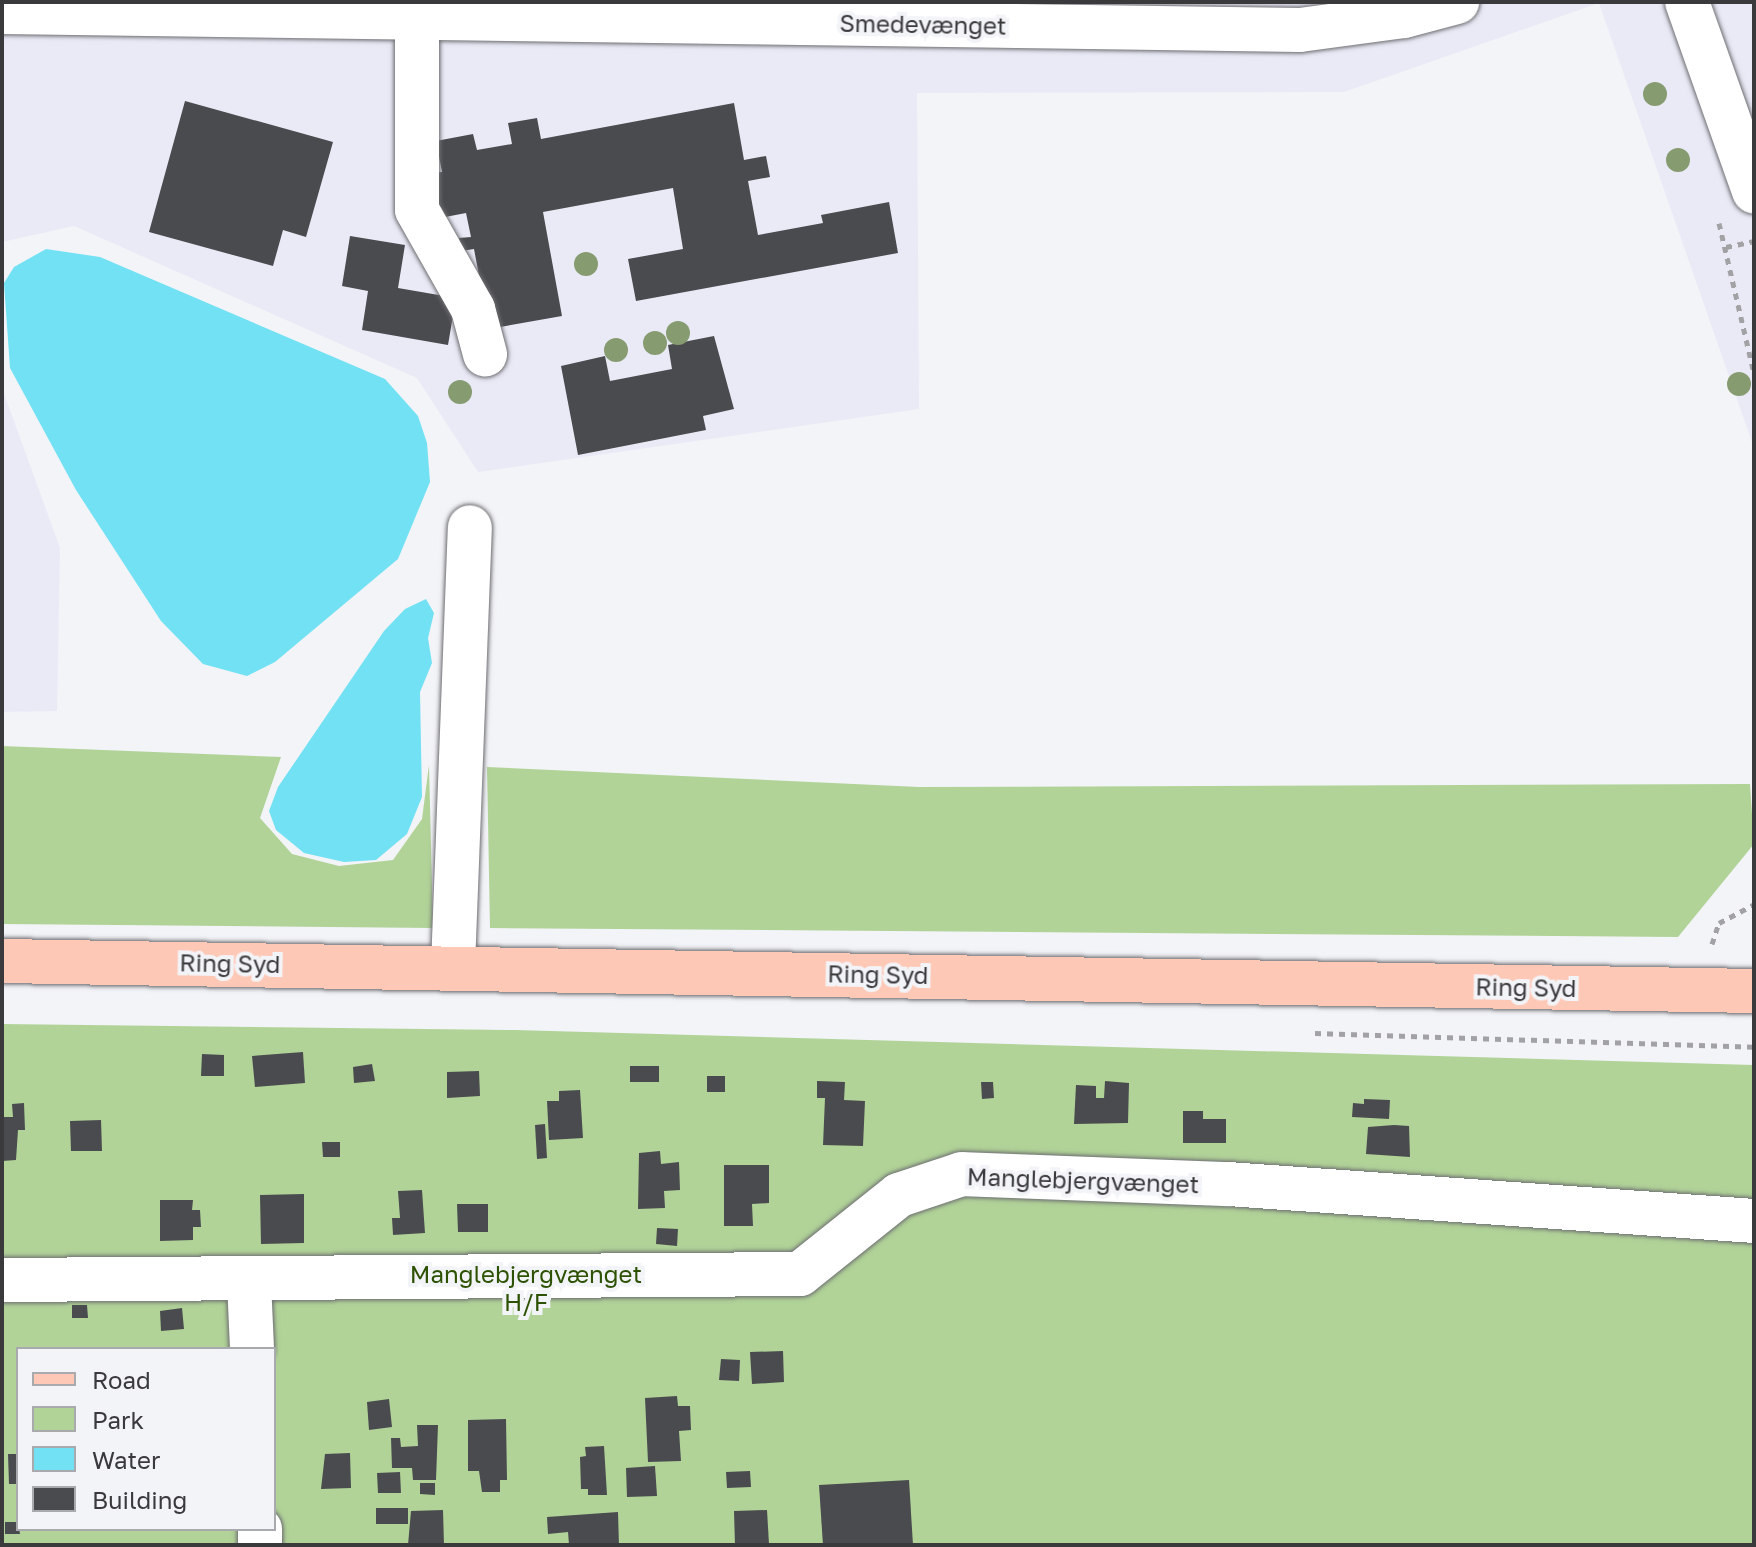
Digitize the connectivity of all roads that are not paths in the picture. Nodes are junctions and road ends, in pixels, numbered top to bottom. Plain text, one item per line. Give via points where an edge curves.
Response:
1 (1457, 2) edge
2 (1687, 2) edge
3 (1401, 9) edge
4 (2, 12) edge
5 (399, 12) edge
6 (1754, 191) edge
7 (485, 354) dead end
8 (470, 527) dead end
9 (2, 961) edge
10 (453, 966) junction
11 (1754, 991) edge
12 (1754, 1221) edge
13 (2, 1280) edge
14 (249, 1282) junction
15 (252, 1347) edge

1 - 3 street, Smedevænget
2 - 6 street
3 - 5 street, Smedevænget via 1300,30
4 - 5 street, Smedevænget
5 - 7 street via 417,210 473,309
8 - 10 street
9 - 10 main road, Ring Syd
10 - 11 main road, Ring Syd
12 - 14 street, Manglebjergvænget via 1228,1184 962,1174 899,1195 800,1274
13 - 14 street, Manglebjergvænget
14 - 15 street

